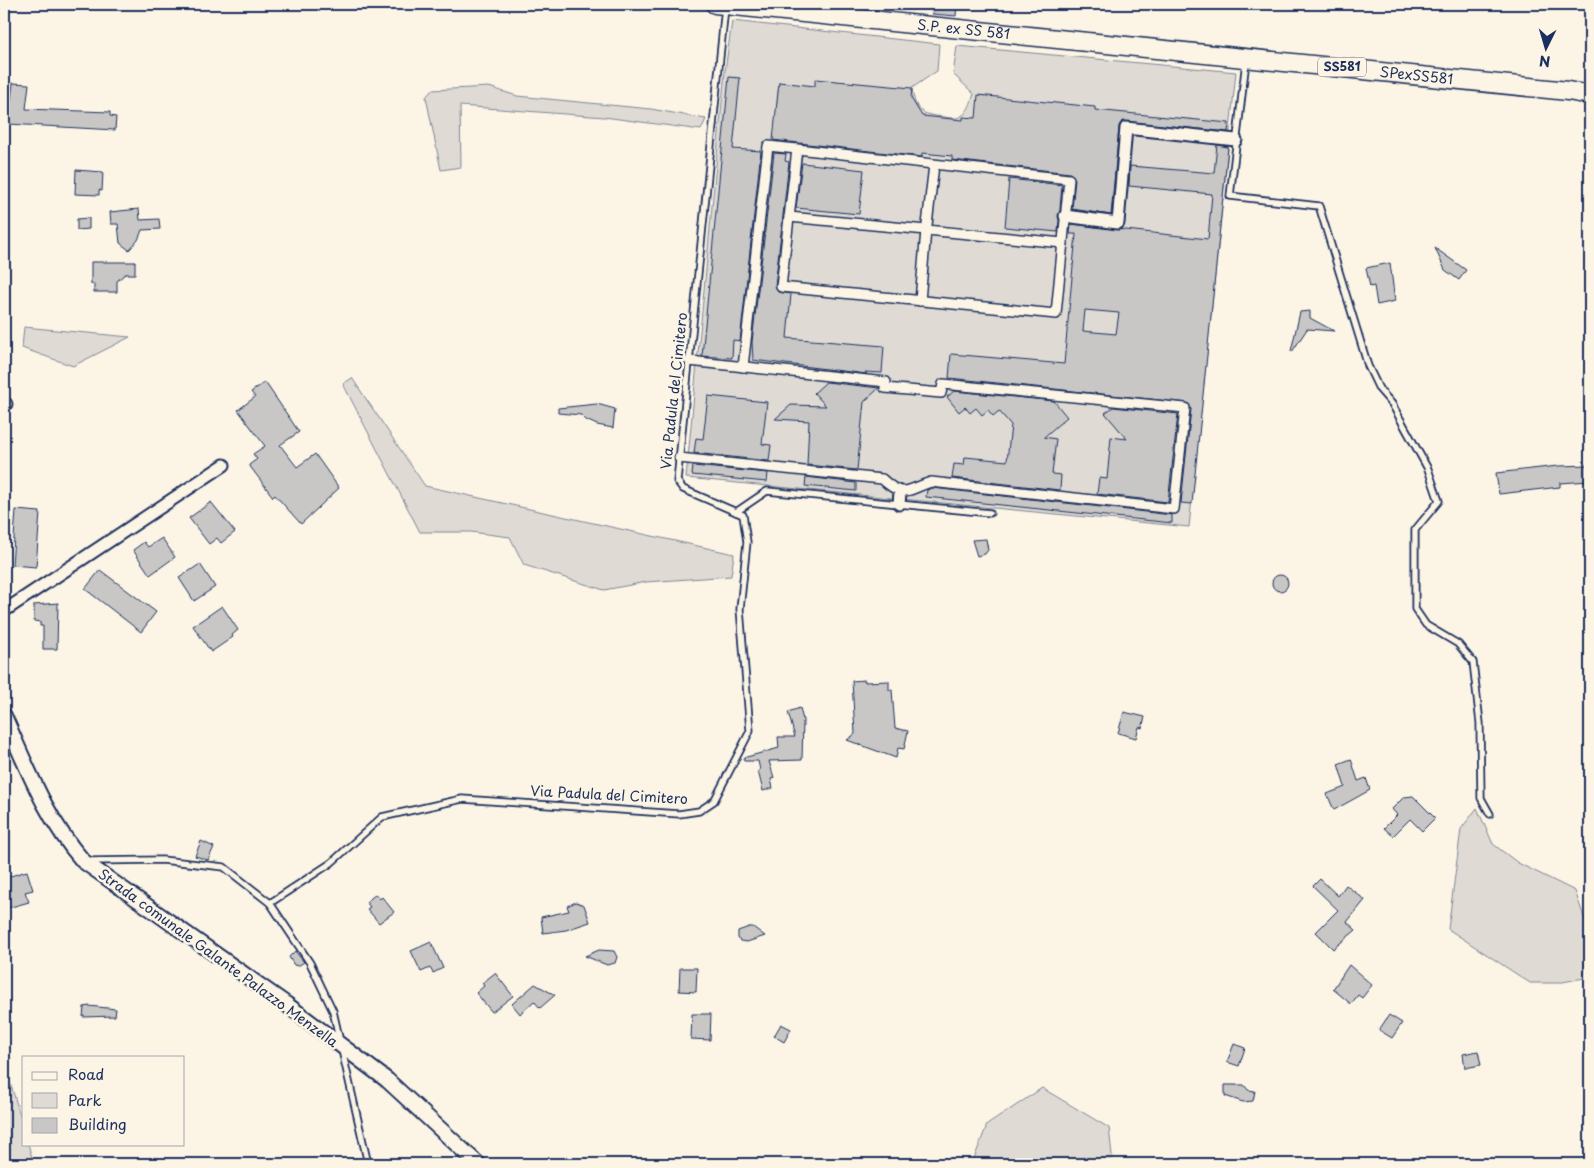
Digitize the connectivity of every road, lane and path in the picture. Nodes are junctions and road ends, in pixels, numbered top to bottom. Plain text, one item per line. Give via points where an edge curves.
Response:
1 (720, 4) edge
2 (1093, 41) joint
3 (1246, 57) junction
4 (1590, 95) edge
5 (1236, 140) junction
6 (797, 149) junction
7 (934, 166) junction
8 (1065, 216) junction
9 (789, 217) junction
10 (927, 228) junction
11 (1063, 243) junction
12 (920, 301) junction
13 (689, 362) junction
14 (743, 367) junction
15 (680, 458) junction
16 (224, 465) dead end
17 (900, 498) junction
18 (736, 512) junction
19 (990, 513) dead end
20 (4, 611) edge
21 (4, 716) edge
22 (1490, 814) dead end
23 (83, 861) junction
24 (270, 903) junction
25 (342, 1046) junction
26 (368, 1164) edge
27 (478, 1164) edge

1 - 2 main road, S.P. ex SS 581
1 - 13 lane, Via Padula del Cimitero
2 - 3 main road, SPexSS581 / SS581
3 - 4 main road, SPexSS581 / SS581
3 - 5 lane
5 - 8 street via 1126,128 1118,223
5 - 22 lane via 1230,196 1319,206 1368,366 1434,484 1439,501 1415,530 1415,610 1426,625 1458,644 1473,662 1480,723 1481,798
6 - 7 street
6 - 9 street
6 - 14 street via 768,146
7 - 8 street via 1069,179
7 - 10 street
8 - 11 street
9 - 10 street
9 - 12 street via 780,287
10 - 11 street
10 - 12 street
11 - 12 street via 1056,314
13 - 14 street
13 - 15 lane, Via Padula del Cimitero
14 - 17 street via 886,382 885,388 895,389 941,393 943,384 1185,408 1174,509 931,482
15 - 17 street via 882,478
15 - 18 lane, Via Padula del Cimitero via 677,481 683,489
16 - 20 street
17 - 18 lane via 767,491
17 - 19 lane
18 - 24 lane, Via Padula del Cimitero via 743,514 747,542 740,609 750,731 714,800 699,811 679,814 462,799 382,817 331,864
21 - 23 street, Strada comunale Galante Palazzo Menzella via 45,809
23 - 24 lane via 162,860 224,867
23 - 25 street, Strada comunale Galante Palazzo Menzella
24 - 25 lane via 310,962 333,1011
25 - 26 lane
25 - 27 street, Strada comunale Galante Palazzo Menzella via 388,1080

